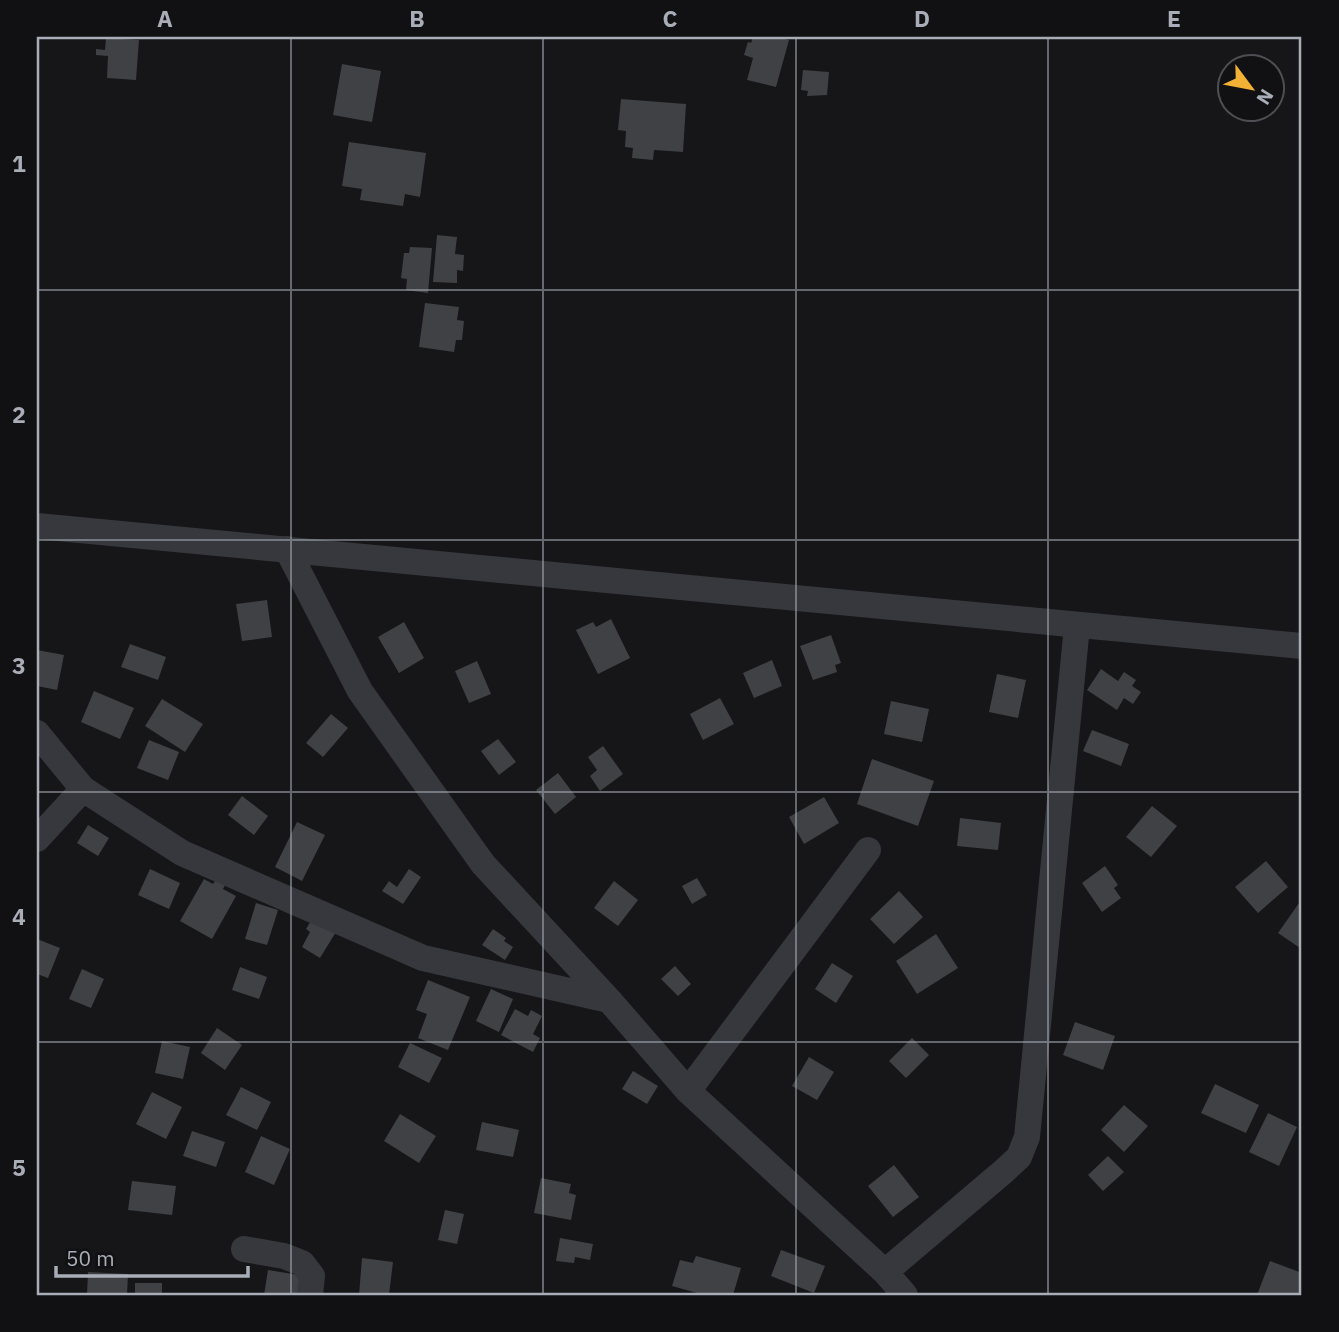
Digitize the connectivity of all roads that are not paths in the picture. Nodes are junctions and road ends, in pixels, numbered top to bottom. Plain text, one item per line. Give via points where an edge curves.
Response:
1 (37, 526) edge
2 (287, 549) junction
3 (1077, 626) junction
4 (1302, 646) edge
5 (37, 733) edge
6 (83, 789) junction
7 (37, 839) edge
8 (868, 850) dead end
9 (609, 1000) junction
10 (688, 1091) junction
11 (243, 1249) dead end
12 (885, 1272) junction
13 (310, 1295) edge
14 (905, 1295) edge

1 - 2 street
2 - 3 street
2 - 9 street via 360,691 483,864
3 - 4 street
3 - 12 street via 1027,1137 1019,1157
5 - 6 street
6 - 7 street
6 - 9 street via 182,853 423,958
8 - 10 street
9 - 10 street
10 - 12 street
11 - 13 street via 302,1263 312,1276
12 - 14 street

